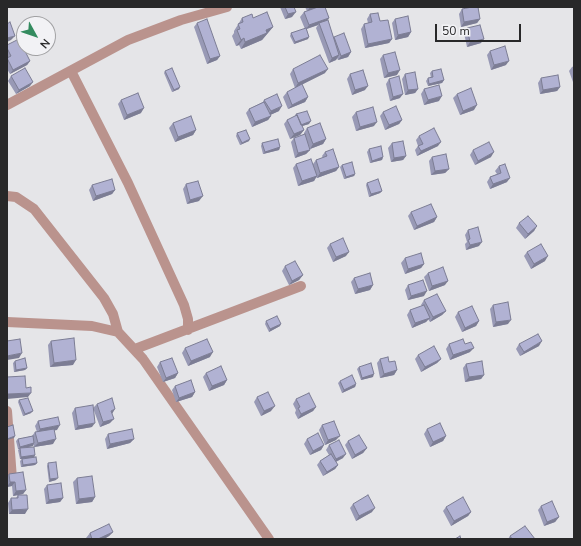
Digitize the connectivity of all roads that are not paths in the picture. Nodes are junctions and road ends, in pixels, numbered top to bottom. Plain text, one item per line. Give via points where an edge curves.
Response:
1 (227, 7) edge
2 (71, 71) junction
3 (7, 105) edge
4 (7, 196) edge
5 (301, 286) dead end
6 (7, 322) edge
7 (188, 330) junction
8 (118, 332) junction
9 (135, 349) junction
10 (7, 411) edge
11 (12, 479) edge
12 (269, 539) edge

1 - 2 street via 181,20 128,40
2 - 3 street
2 - 7 street via 128,183 184,305
4 - 8 street via 16,197 34,209 104,298 113,314
5 - 7 street
6 - 8 street via 92,326
7 - 9 street
8 - 9 street
9 - 12 street
10 - 11 street

